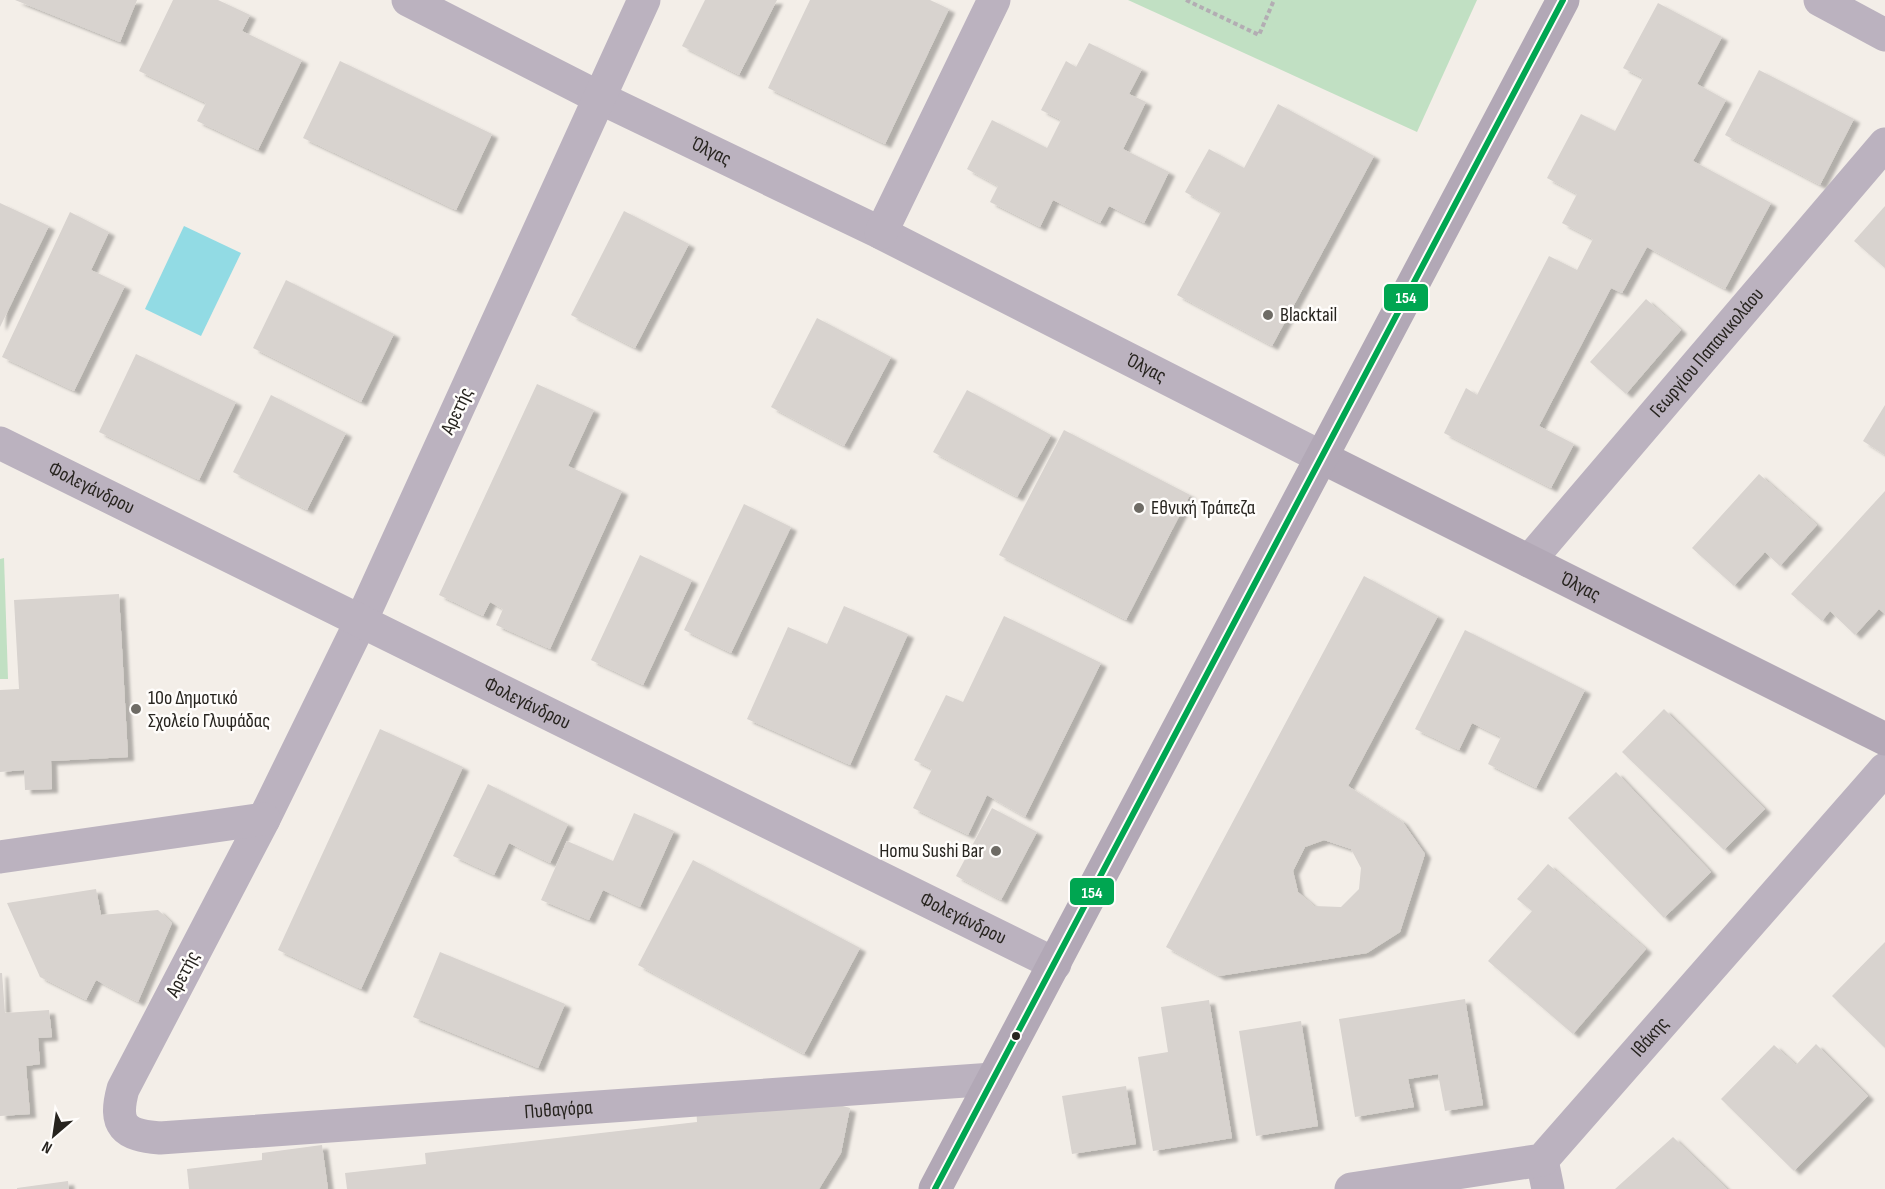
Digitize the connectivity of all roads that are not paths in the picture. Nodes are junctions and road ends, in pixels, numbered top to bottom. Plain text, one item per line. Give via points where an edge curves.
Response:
1 (408, 0) edge
2 (644, 0) edge
3 (994, 0) edge
4 (1563, 0) edge
5 (1820, 0) edge
6 (1885, 35) edge
7 (600, 98) junction
8 (1885, 144) edge
9 (881, 233) junction
10 (0, 443) edge
11 (1323, 458) junction
12 (1529, 561) junction
13 (360, 621) junction
14 (1885, 739) edge
15 (1885, 769) edge
16 (264, 819) junction
17 (0, 857) edge
18 (1055, 964) junction
19 (993, 1079) junction
20 (127, 1130) joint
21 (1545, 1175) edge
22 (935, 1189) edge
23 (1351, 1189) edge

1 - 7 street, Όλγας
2 - 7 street, Αρετής
3 - 9 street
4 - 11 main road
5 - 6 street
7 - 9 street, Όλγας
7 - 13 street, Αρετής
8 - 12 street, Γεωργίου Παπανικολάου
9 - 11 street, Όλγας
10 - 13 street, Φολεγάνδρου
11 - 12 main road, Όλγας
11 - 18 main road
12 - 14 main road, Όλγας
13 - 16 street, Αρετής
13 - 18 street, Φολεγάνδρου
15 - 21 street, Ιθάκης
16 - 17 street
16 - 20 street, Αρετής via 123,1089 119,1119
18 - 19 main road
19 - 20 street, Πυθαγόρα via 160,1138 139,1136
19 - 22 main road
21 - 23 street, Ιθάκης

